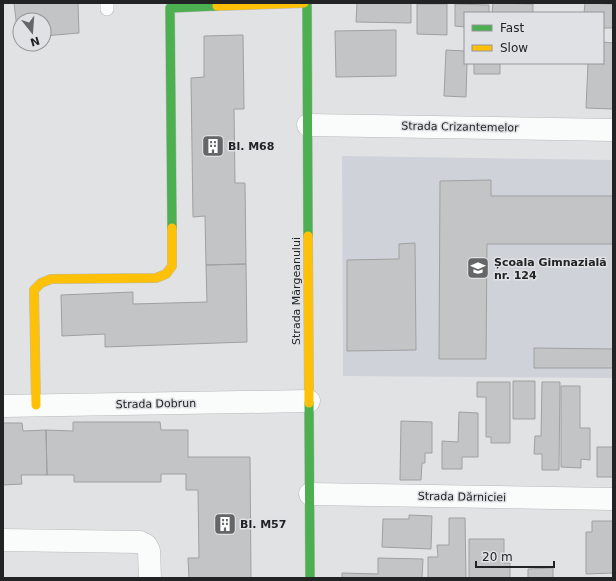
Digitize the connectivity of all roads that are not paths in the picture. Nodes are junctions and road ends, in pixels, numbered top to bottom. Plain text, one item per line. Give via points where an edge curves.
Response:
1 (306, 3) edge
2 (308, 124) junction
3 (613, 130) edge
4 (309, 402) junction
5 (36, 405) junction
6 (3, 406) edge
7 (310, 494) junction
8 (613, 499) edge
9 (3, 540) edge
10 (150, 578) edge
11 (310, 578) edge

1 - 2 street, Strada Mărgeanului
1 - 5 street via 170,8 172,266 166,274 156,278 51,279 41,283 34,290
2 - 3 street, Strada Crizantemelor
2 - 4 street, Strada Mărgeanului
4 - 5 street, Strada Dobrun
4 - 7 street, Strada Mărgeanului
5 - 6 street, Strada Dobrun
7 - 8 street, Strada Dărniciei
7 - 11 street, Strada Mărgeanului
9 - 10 street via 140,542 150,551

